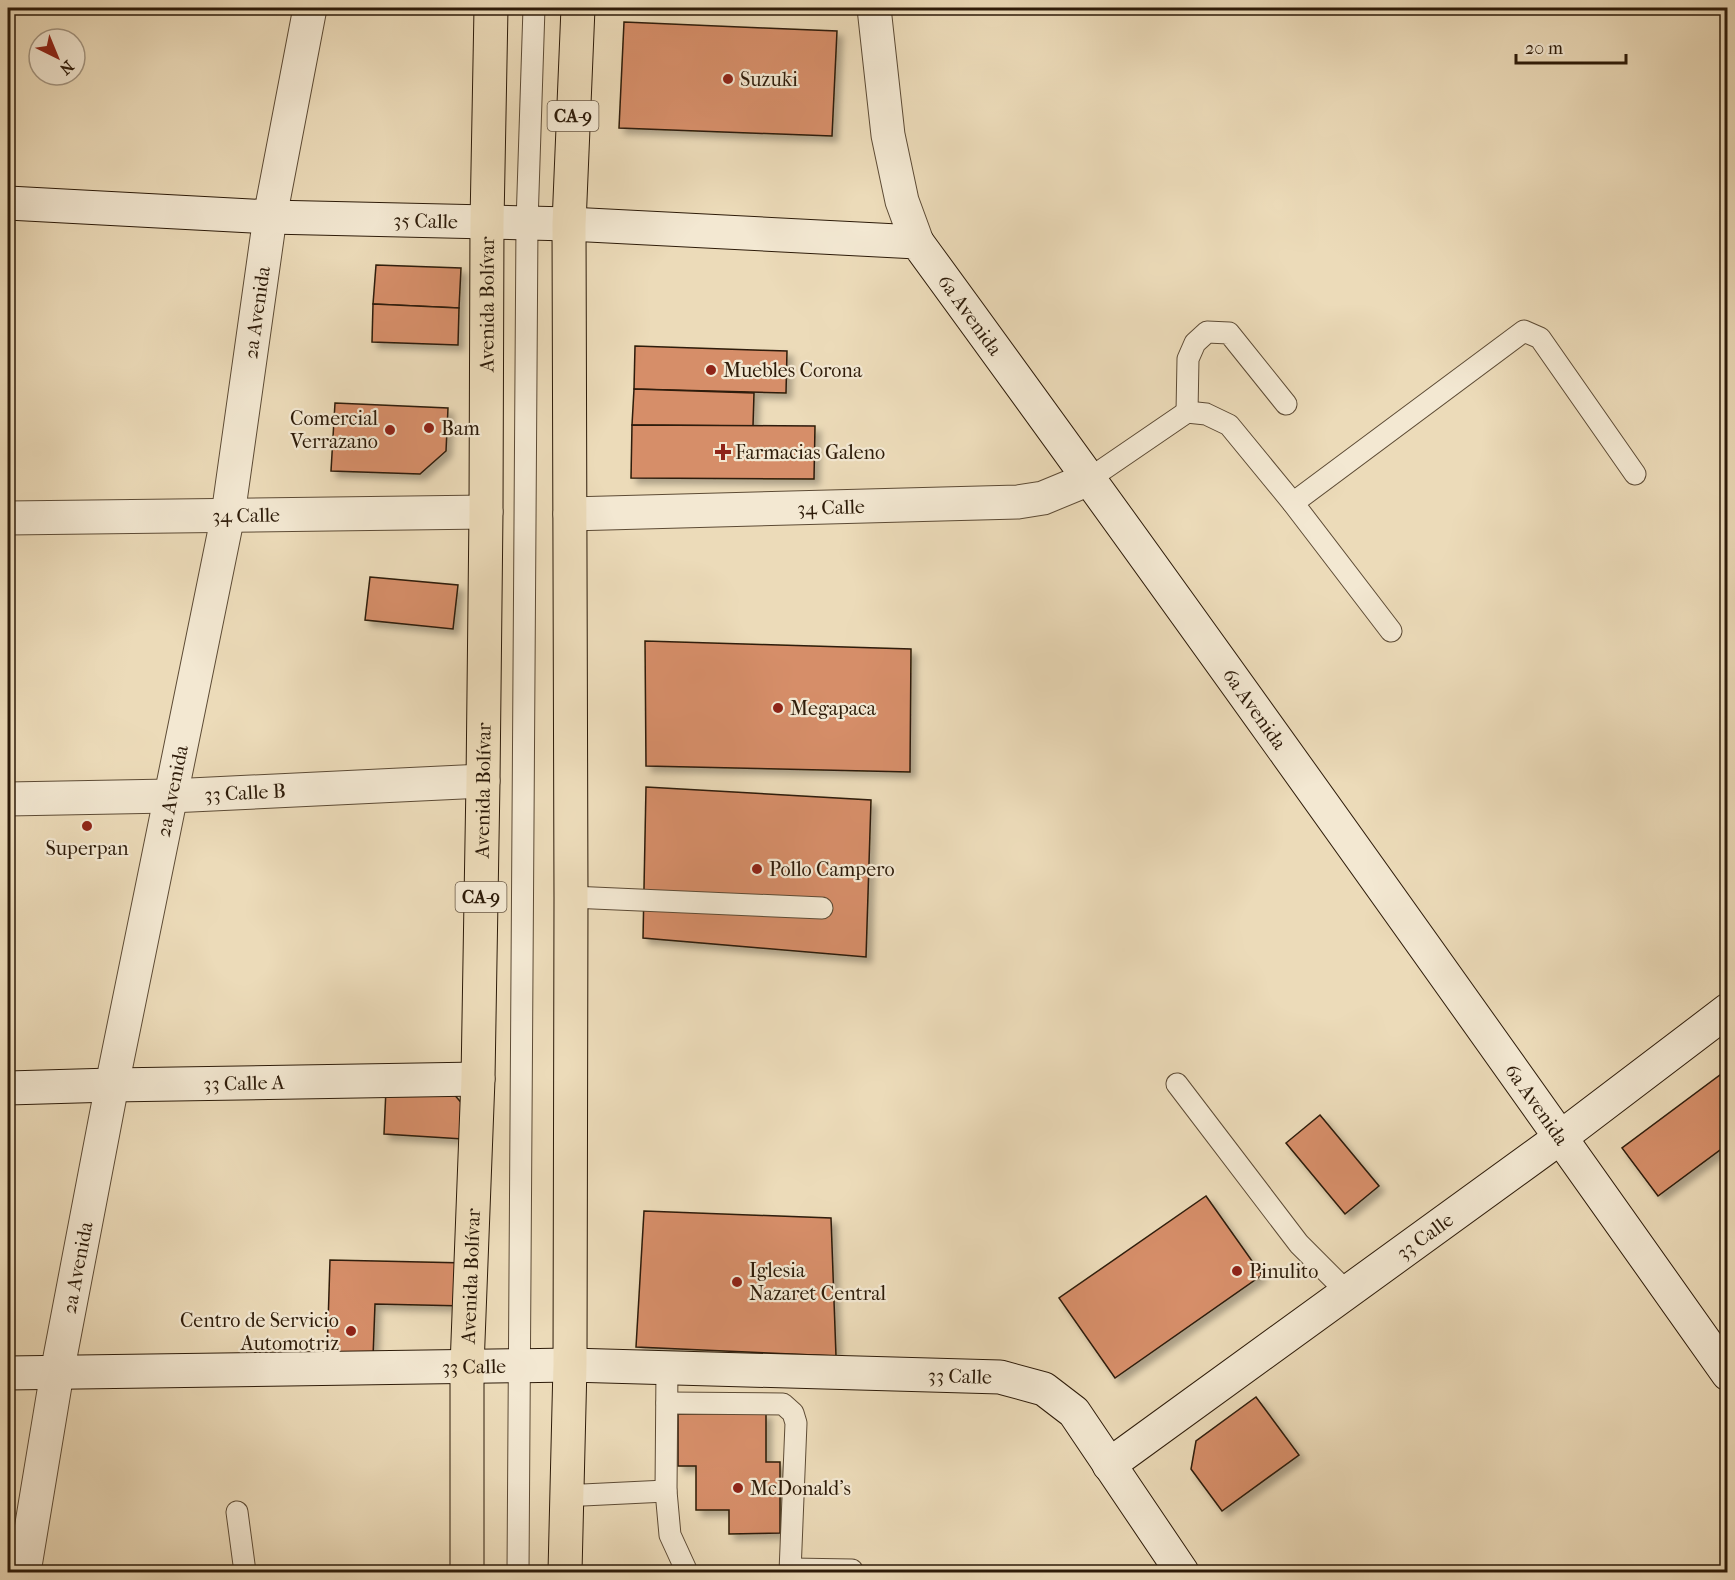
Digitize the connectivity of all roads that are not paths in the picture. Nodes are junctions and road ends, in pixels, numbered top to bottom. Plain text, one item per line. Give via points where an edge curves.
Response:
1 (310, 8) edge
2 (491, 8) edge
3 (534, 8) edge
4 (578, 8) edge
5 (874, 8) edge
6 (8, 203) edge
7 (270, 217) junction
8 (487, 222) junction
9 (527, 223) junction
10 (569, 224) junction
11 (917, 242) junction
12 (1286, 404) dead end
13 (1187, 412) junction
14 (1635, 474) dead end
15 (1089, 479) junction
16 (1293, 503) junction
17 (486, 512) junction
18 (570, 514) junction
19 (228, 515) junction
20 (8, 518) edge
21 (1391, 631) dead end
22 (483, 781) junction
23 (170, 796) junction
24 (8, 799) edge
25 (571, 897) junction
26 (822, 908) dead end
27 (1728, 1010) edge
28 (478, 1079) junction
29 (112, 1084) junction
30 (1177, 1084) dead end
31 (8, 1088) edge
32 (1561, 1137) junction
33 (1347, 1292) junction
34 (520, 1365) junction
35 (570, 1365) junction
36 (467, 1367) junction
37 (668, 1368) junction
38 (57, 1372) junction
39 (8, 1373) edge
40 (1728, 1374) edge
41 (667, 1403) junction
42 (1109, 1465) junction
43 (666, 1491) junction
44 (568, 1493) junction
45 (237, 1512) dead end
46 (852, 1570) dead end
47 (791, 1571) edge
48 (24, 1572) edge
49 (244, 1572) edge
50 (467, 1572) edge
51 (518, 1572) edge
52 (565, 1572) edge
53 (687, 1572) edge
54 (1182, 1572) edge

1 - 7 street, 2a Avenida
2 - 8 main road, Avenida Bolívar / CA-9
3 - 9 lane
4 - 10 main road, CA-9
5 - 11 street, 6a Avenida via 888,135 902,201
6 - 7 street, 35 Calle
7 - 8 street, 35 Calle
7 - 19 street, 2a Avenida
8 - 9 street, 35 Calle
8 - 17 main road, Avenida Bolívar / CA-9
9 - 10 street, 35 Calle
9 - 34 lane
10 - 11 street, 35 Calle
10 - 18 main road, CA-9
11 - 15 street, 6a Avenida
12 - 13 lane via 1229,333 1208,332 1195,343 1188,359
13 - 15 lane
13 - 16 lane via 1206,414 1229,425
14 - 16 lane via 1540,338 1524,331
15 - 18 street, 34 Calle via 1043,498 1018,502
15 - 32 street, 6a Avenida
16 - 21 lane
17 - 19 street, 34 Calle
17 - 22 main road, Avenida Bolívar / CA-9
18 - 25 main road, CA-9
19 - 20 street, 34 Calle
19 - 23 street, 2a Avenida
22 - 23 street, 33 Calle B
22 - 28 main road, Avenida Bolívar / CA-9
23 - 24 street, 33 Calle B
23 - 29 street, 2a Avenida
25 - 26 lane
25 - 35 main road, CA-9
27 - 32 street, 33 Calle
28 - 29 street, 33 Calle A
28 - 36 main road, Avenida Bolívar / CA-9
29 - 31 street, 33 Calle A
29 - 38 street, 2a Avenida
30 - 33 lane via 1299,1244
32 - 33 street, 33 Calle
32 - 40 street, 6a Avenida
33 - 42 street, 33 Calle
34 - 35 street, 33 Calle
34 - 36 street, 33 Calle
34 - 51 lane
35 - 37 street, 33 Calle
35 - 44 main road, CA-9
36 - 38 street, 33 Calle
36 - 50 main road, Avenida Bolívar / CA-9
37 - 41 lane
37 - 42 street, 33 Calle via 1000,1377 1044,1389 1074,1412
38 - 39 street, 33 Calle
38 - 48 street, 2a Avenida
41 - 43 lane
41 - 47 lane via 783,1404 793,1413 796,1423
42 - 54 street
43 - 44 lane
43 - 53 lane via 670,1536
44 - 52 main road, CA-9
45 - 49 lane
46 - 47 lane

